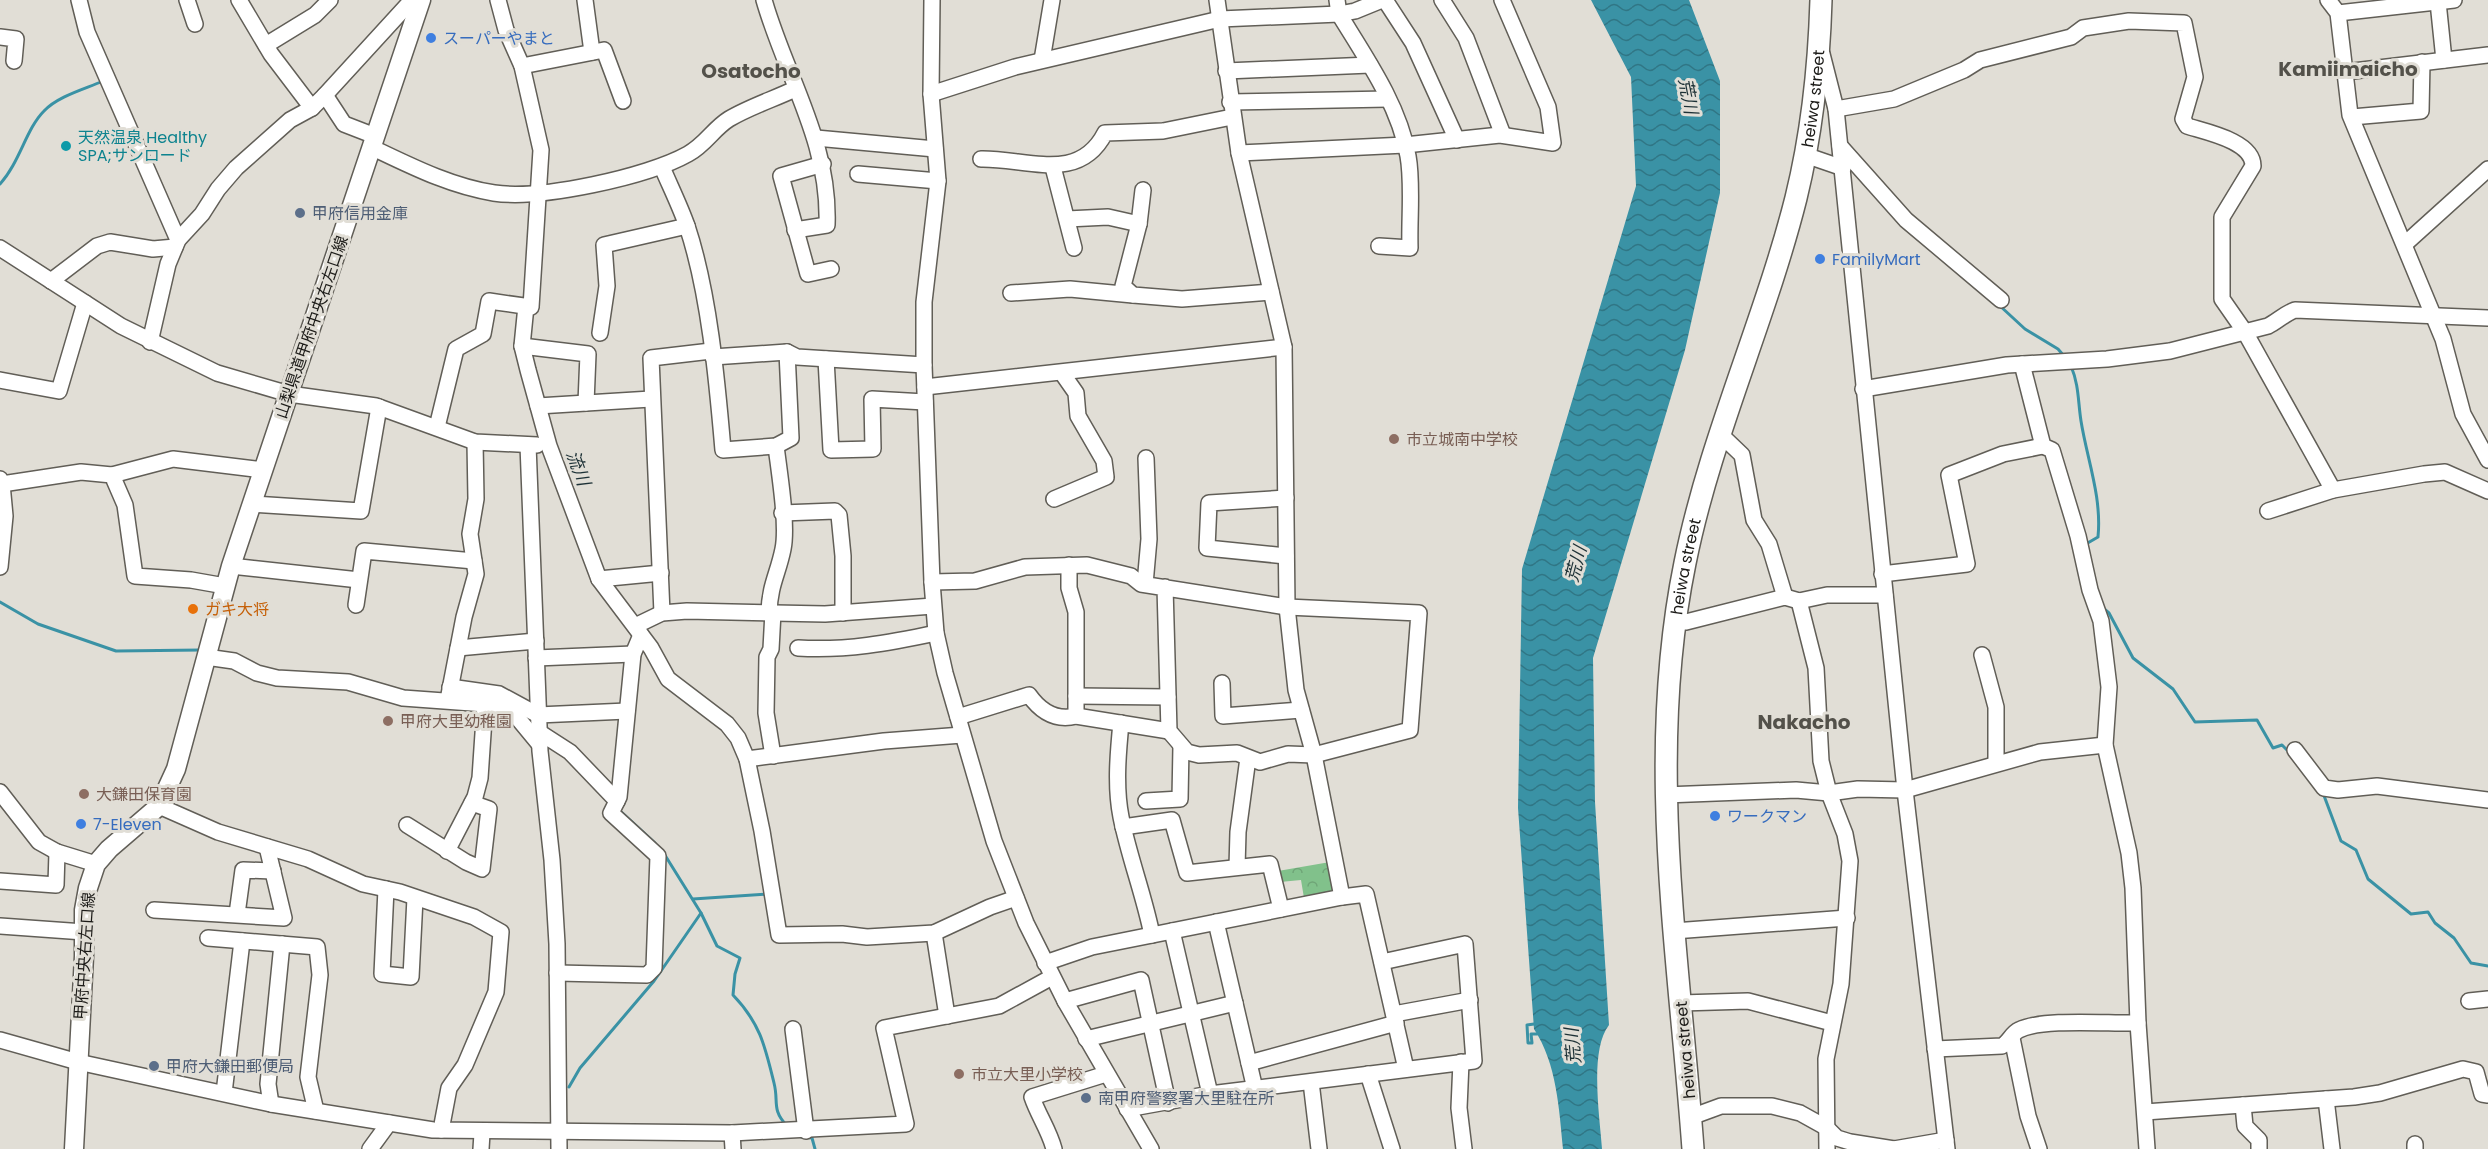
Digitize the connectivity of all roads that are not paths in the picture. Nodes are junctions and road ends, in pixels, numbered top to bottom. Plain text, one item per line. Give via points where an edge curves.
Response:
1 (79, 0) edge
2 (187, 0) edge
3 (239, 0) edge
4 (330, 0) edge
5 (412, 0) edge
6 (421, 0) edge
7 (498, 0) edge
8 (585, 0) edge
9 (764, 0) edge
10 (932, 0) edge
11 (1052, 0) edge
12 (1218, 0) edge
13 (1384, 0) edge
14 (1442, 0) edge
15 (1502, 0) edge
16 (1821, 0) edge
17 (2328, 0) edge
18 (2446, 1) edge
19 (1338, 7) edge
20 (2338, 13) junction
21 (1220, 19) junction
22 (195, 24) dead end
23 (0, 37) edge
24 (266, 45) junction
25 (1820, 45) junction
26 (592, 52) junction
27 (2488, 55) edge
28 (1042, 60) junction
29 (2444, 60) junction
30 (14, 62) dead end
31 (2422, 63) junction
32 (1370, 65) junction
33 (522, 66) junction
34 (1226, 71) junction
35 (2345, 72) junction
36 (795, 89) junction
37 (931, 94) junction
38 (325, 95) junction
39 (1388, 99) junction
40 (623, 101) dead end
41 (312, 108) junction
42 (1231, 109) junction
43 (1836, 109) junction
44 (2352, 117) junction
45 (1503, 135) junction
46 (816, 138) junction
47 (1457, 140) junction
48 (373, 142) junction
49 (1405, 145) junction
50 (1840, 146) junction
51 (935, 148) junction
52 (1239, 153) junction
53 (1805, 155) junction
54 (981, 159) dead end
55 (823, 164) junction
56 (662, 167) junction
57 (1053, 167) junction
58 (1843, 168) junction
59 (2488, 169) edge
60 (858, 174) dead end
61 (938, 181) junction
62 (1143, 190) dead end
63 (540, 192) junction
64 (1066, 219) junction
65 (1139, 224) junction
66 (687, 226) junction
67 (795, 230) junction
68 (2406, 243) junction
69 (177, 244) junction
70 (1379, 246) dead end
71 (0, 248) edge
72 (1074, 248) dead end
73 (831, 269) dead end
74 (51, 280) junction
75 (1271, 291) junction
76 (1011, 293) dead end
77 (1133, 295) junction
78 (2001, 300) dead end
79 (85, 303) junction
80 (526, 306) junction
81 (2432, 316) junction
82 (2488, 318) edge
83 (2246, 332) junction
84 (600, 333) dead end
85 (150, 342) junction
86 (522, 346) junction
87 (1284, 347) junction
88 (787, 352) junction
89 (712, 354) junction
90 (826, 359) junction
91 (2022, 364) junction
92 (924, 365) junction
93 (1062, 373) junction
94 (0, 380) edge
95 (1863, 388) junction
96 (289, 394) junction
97 (925, 395) junction
98 (651, 399) junction
99 (586, 403) junction
100 (538, 406) junction
101 (379, 407) junction
102 (437, 427) junction
103 (1720, 434) junction
104 (475, 442) junction
105 (528, 445) junction
106 (549, 446) junction
107 (776, 446) junction
108 (2043, 446) junction
109 (1146, 458) dead end
110 (2488, 460) edge
111 (263, 470) junction
112 (112, 475) junction
113 (1, 482) edge
114 (2333, 490) junction
115 (2488, 491) edge
116 (1286, 498) junction
117 (1054, 499) dead end
118 (252, 504) junction
119 (2268, 511) dead end
120 (782, 513) junction
121 (1286, 556) junction
122 (474, 561) junction
123 (1069, 565) junction
124 (231, 566) junction
125 (0, 567) edge
126 (661, 573) junction
127 (1882, 574) junction
128 (599, 579) junction
129 (360, 580) junction
130 (932, 582) junction
131 (1145, 584) junction
132 (225, 586) junction
133 (1166, 587) junction
134 (1885, 595) junction
135 (1792, 599) junction
136 (356, 605) dead end
137 (933, 606) junction
138 (1287, 607) junction
139 (662, 612) junction
140 (771, 612) junction
141 (843, 613) junction
142 (1675, 620) junction
143 (638, 631) junction
144 (936, 633) junction
145 (536, 641) junction
146 (458, 648) junction
147 (798, 648) dead end
148 (207, 653) junction
149 (633, 654) junction
150 (1982, 655) dead end
151 (536, 658) junction
152 (1222, 683) dead end
153 (449, 693) junction
154 (1076, 696) junction
155 (1168, 697) junction
156 (485, 704) junction
157 (1301, 710) junction
158 (627, 711) junction
159 (538, 715) junction
160 (1076, 716) junction
161 (958, 717) junction
162 (1121, 723) junction
163 (1169, 731) junction
164 (962, 735) junction
165 (539, 738) junction
166 (2105, 745) junction
167 (1181, 746) junction
168 (2295, 750) dead end
169 (1314, 754) junction
170 (773, 756) junction
171 (1248, 758) junction
172 (747, 759) junction
173 (1996, 763) junction
174 (1905, 790) junction
175 (0, 792) edge
176 (1829, 793) junction
177 (1665, 795) junction
178 (2488, 800) edge
179 (1146, 801) dead end
180 (472, 803) junction
181 (615, 805) junction
182 (159, 806) junction
183 (407, 825) dead end
184 (1123, 827) junction
185 (267, 847) junction
186 (447, 851) junction
187 (57, 852) junction
188 (96, 864) junction
189 (1237, 867) junction
190 (273, 871) junction
191 (0, 881) edge
192 (386, 889) junction
193 (1342, 897) junction
194 (415, 898) junction
195 (1016, 898) junction
196 (1281, 909) junction
197 (154, 910) dead end
198 (237, 914) junction
199 (1847, 918) junction
200 (1216, 922) junction
201 (0, 926) edge
202 (1172, 931) junction
203 (1674, 931) junction
204 (84, 932) junction
205 (934, 933) junction
206 (1152, 935) junction
207 (208, 938) dead end
208 (242, 941) junction
209 (282, 944) junction
210 (1382, 962) junction
211 (1045, 963) junction
212 (557, 973) junction
213 (1052, 977) junction
214 (2488, 999) edge
215 (1470, 1000) junction
216 (1065, 1001) junction
217 (2469, 1001) dead end
218 (1235, 1003) junction
219 (1681, 1003) junction
220 (1191, 1013) junction
221 (947, 1016) junction
222 (1395, 1018) junction
223 (1150, 1023) junction
224 (1832, 1023) junction
225 (2138, 1023) junction
226 (793, 1029) dead end
227 (2012, 1038) junction
228 (1086, 1039) junction
229 (0, 1040) edge
230 (1935, 1048) junction
231 (78, 1062) junction
232 (1461, 1062) junction
233 (1248, 1063) junction
234 (1406, 1069) junction
235 (1106, 1074) junction
236 (1368, 1074) junction
237 (1311, 1082) junction
238 (1255, 1089) junction
239 (224, 1094) junction
240 (1210, 1094) junction
241 (2488, 1095) edge
242 (2326, 1099) junction
243 (1168, 1103) junction
244 (271, 1104) junction
245 (2243, 1105) junction
246 (1128, 1109) junction
247 (316, 1111) junction
248 (2145, 1112) junction
249 (1690, 1117) junction
250 (389, 1123) junction
251 (1827, 1128) junction
252 (441, 1130) junction
253 (559, 1130) junction
254 (798, 1131) junction
255 (482, 1133) junction
256 (733, 1141) edge
257 (1946, 1145) edge
258 (74, 1149) edge
259 (370, 1149) edge
260 (481, 1149) edge
261 (559, 1149) edge
262 (1054, 1149) edge
263 (1151, 1149) edge
264 (1319, 1149) edge
265 (1392, 1149) edge
266 (1464, 1149) edge
267 (1693, 1149) edge
268 (1827, 1149) edge
269 (1894, 1149) edge
270 (2039, 1149) edge
271 (2147, 1149) edge
272 (2259, 1149) edge
273 (2332, 1149) edge

1 - 69 street via 87,32
2 - 22 street
3 - 24 street
4 - 24 street via 315,15
5 - 38 street
6 - 48 main road, 山梨県道甲府中央右左口線
7 - 33 street
8 - 26 street
9 - 36 street
10 - 37 street
11 - 28 street
12 - 21 street
13 - 19 street via 1355,11
13 - 47 street via 1413,43
14 - 45 street via 1466,38
15 - 45 street via 1548,107 1553,143
16 - 25 highway, heiwa street
17 - 20 street
18 - 20 street
18 - 29 street
19 - 21 street
19 - 32 street
20 - 35 street
21 - 28 street
21 - 34 street
23 - 30 street via 16,39
24 - 41 street
25 - 43 street
25 - 53 highway, heiwa street
26 - 33 street
26 - 40 street via 604,50
27 - 29 street
28 - 37 street
29 - 31 street
31 - 35 street
31 - 44 street via 2421,111
32 - 34 street
32 - 39 street
33 - 63 street via 540,150
34 - 42 street
35 - 44 street
36 - 46 street
36 - 56 street via 730,119 707,142
37 - 51 street
38 - 41 street
38 - 48 street via 344,124
39 - 42 street
39 - 49 street
41 - 69 street via 290,120 236,168
42 - 52 street
42 - 57 street via 1163,131 1104,133 1097,148 1086,157
43 - 50 street
43 - 83 street via 1894,99 1980,60 2071,38 2082,28 2129,21 2184,23 2195,76 2183,119 2187,126 2242,144 2253,160 2222,217 2222,299
44 - 68 street
45 - 47 street
46 - 51 street
46 - 55 street
47 - 49 street
48 - 63 street via 447,182 514,195
48 - 96 main road, 山梨県道甲府中央右左口線
49 - 52 street
49 - 70 street via 1410,248
50 - 58 street
50 - 78 street via 1906,220
51 - 61 street
52 - 75 street
53 - 58 street
53 - 103 highway, heiwa street via 1787,231
54 - 57 street via 1007,158
55 - 67 street via 826,225
55 - 67 street via 781,176
56 - 63 street via 599,183
56 - 66 street
57 - 64 street
58 - 95 street
59 - 68 street
60 - 61 street
61 - 92 street via 924,302
62 - 65 street
63 - 80 street via 531,307
64 - 65 street via 1108,217
64 - 72 street
65 - 77 street via 1124,286
66 - 84 street via 604,245 607,286
66 - 89 street via 701,282
67 - 73 street via 808,274
68 - 81 street
69 - 74 street via 153,249 110,242 97,246
69 - 85 street via 168,264
71 - 74 street
74 - 79 street
75 - 77 street via 1182,299
75 - 87 street
76 - 77 street via 1070,289
79 - 85 street
79 - 94 street via 58,391
80 - 86 street
80 - 102 street via 489,301 483,334 456,349
81 - 82 street
81 - 83 street via 2295,309 2277,322
81 - 110 street via 2443,339 2463,414
83 - 91 street via 2170,351
83 - 114 street
85 - 96 street via 217,373
86 - 99 street via 588,354
86 - 100 street
87 - 93 street
87 - 116 street
88 - 89 street
88 - 90 street via 797,357
88 - 107 street via 791,438
89 - 98 street via 651,358
89 - 107 street via 723,450
90 - 92 street
90 - 97 street via 831,450 873,449 872,399
91 - 95 street
91 - 108 street
92 - 97 street
93 - 97 street
93 - 117 street via 1076,393 1078,416 1104,461 1106,477
95 - 127 street
96 - 101 street
96 - 111 main road, 山梨県道甲府中央右左口線
97 - 130 street
98 - 99 street
98 - 126 street
99 - 100 street
100 - 106 street
101 - 102 street
101 - 118 street via 361,511
102 - 104 street
103 - 135 street via 1742,455 1754,520 1769,544
103 - 142 highway, heiwa street via 1694,522
104 - 105 street
104 - 122 street via 476,499 470,534
105 - 106 street
105 - 145 street
106 - 128 street
107 - 120 street
108 - 127 street via 2003,454 1949,475 1967,564
108 - 166 street via 2052,450 2063,480 2090,590 2102,621 2109,687
109 - 131 street via 1149,539
111 - 112 street via 173,459
111 - 118 main road, 山梨県道甲府中央右左口線
112 - 113 street via 81,472
112 - 132 street via 125,505 135,576
113 - 125 street via 5,516
114 - 115 street via 2445,472
114 - 119 street
116 - 121 street
116 - 121 street via 1209,503 1207,548
118 - 124 main road, 山梨県道甲府中央右左口線
120 - 140 street via 784,547 770,588
120 - 141 street via 835,511 839,515
121 - 138 street
122 - 129 street via 364,552
122 - 146 street via 474,587
123 - 130 street via 1012,568 975,581
123 - 131 street via 1087,565 1131,576
123 - 154 street via 1069,588 1076,612
124 - 129 street
124 - 132 main road, 山梨県道甲府中央右左口線
126 - 128 street
126 - 139 street
127 - 134 street
128 - 143 street
129 - 136 street
130 - 137 street
131 - 133 street
132 - 148 main road, 山梨県道甲府中央右左口線
133 - 138 street
133 - 155 street
134 - 135 street
134 - 174 street
135 - 142 street
135 - 176 street via 1816,668 1821,761
137 - 141 street
137 - 144 street
138 - 157 street
138 - 169 street via 1419,613 1410,730
139 - 140 street
139 - 143 street
140 - 141 street
140 - 170 street via 766,713
142 - 177 highway, heiwa street
143 - 149 street
143 - 172 street via 668,679 727,724
144 - 147 street via 867,647
144 - 161 street
145 - 146 street
145 - 151 street
146 - 153 street
148 - 153 street via 277,678 348,682 403,698
148 - 182 main road, 甲府中央右左口線 via 176,769
149 - 151 street
149 - 158 street
150 - 173 street via 1996,707
151 - 159 street
152 - 157 street via 1223,716
153 - 156 street
153 - 159 street via 499,694
154 - 155 street
154 - 160 street
155 - 163 street
156 - 165 street via 508,709
156 - 180 street via 480,778
157 - 169 street
158 - 159 street
158 - 181 street
159 - 165 street
160 - 161 street via 1066,719 1043,712 1029,695
160 - 162 street
161 - 164 street
162 - 163 street
162 - 184 street via 1118,752
163 - 167 street
164 - 170 street
164 - 195 street
165 - 181 street via 570,752
165 - 212 street via 552,860
166 - 173 street via 2059,748
166 - 225 street via 2129,853 2136,927
167 - 171 street via 1186,752 1200,755 1237,753
167 - 179 street via 1180,799
168 - 178 street via 2324,788 2377,786
169 - 171 street via 1288,754 1260,762
169 - 193 street
170 - 172 street
171 - 189 street
172 - 205 street via 780,935 867,937
173 - 174 street
174 - 176 street
174 - 230 street
175 - 187 street via 39,842
176 - 177 street via 1796,790
176 - 199 street via 1845,834 1850,861
177 - 203 highway, heiwa street
180 - 186 street
180 - 186 street via 489,808 482,869
181 - 212 street via 658,856 654,968 647,975
182 - 185 street via 218,832
182 - 188 main road, 甲府中央右左口線
183 - 186 street
184 - 189 street via 1172,820 1187,873
184 - 206 street
185 - 190 street
185 - 192 street
187 - 188 street
187 - 191 street via 56,885
188 - 204 main road, 甲府中央右左口線 via 86,896
189 - 196 street via 1270,864
190 - 198 street via 243,870
190 - 198 street via 284,918
192 - 194 street
192 - 194 street via 382,974 411,977
193 - 196 street
193 - 210 street via 1366,894
194 - 252 street via 474,917 501,932 496,992 465,1065 449,1088
195 - 205 street
195 - 211 street
196 - 200 street
197 - 198 street
199 - 203 street
199 - 224 street via 1841,984
200 - 202 street
200 - 218 street
201 - 204 street
202 - 206 street
202 - 220 street
203 - 219 highway, heiwa street
204 - 231 main road, 甲府中央右左口線
205 - 221 street
206 - 211 street via 1092,947
207 - 208 street
208 - 209 street
208 - 239 street
209 - 244 street via 268,1083
209 - 247 street via 317,947 320,975 308,1077
210 - 215 street via 1465,944
210 - 222 street
211 - 213 street
212 - 253 street
213 - 216 street
213 - 221 street via 999,1006
214 - 217 street
215 - 222 street
215 - 232 street via 1474,1061
216 - 223 street via 1141,980
216 - 228 street
218 - 220 street
218 - 233 street
219 - 224 street via 1748,1001
219 - 249 highway, heiwa street
220 - 223 street
220 - 240 street
221 - 254 street via 884,1028 906,1124
222 - 233 street
222 - 234 street
223 - 228 street
223 - 243 street
224 - 251 street via 1826,1059
225 - 227 street via 2057,1024 2016,1031
225 - 248 street
226 - 254 street
227 - 230 street via 2002,1046
227 - 270 street
228 - 235 street
229 - 231 street
230 - 257 street
231 - 239 street
231 - 258 main road, 甲府中央右左口線
232 - 234 street
232 - 266 street via 1459,1108
233 - 238 street
234 - 236 street
235 - 246 street
235 - 262 street via 1032,1097
236 - 237 street
236 - 265 street
237 - 238 street
237 - 264 street
238 - 240 street
239 - 244 street
240 - 243 street
241 - 242 street via 2482,1094 2476,1072 2463,1069 2380,1093
242 - 245 street
242 - 273 street
243 - 246 street
244 - 247 street
245 - 248 street
245 - 272 street via 2245,1126 2259,1140
246 - 263 street
247 - 250 street
248 - 271 street
249 - 251 street via 1721,1106 1772,1106 1800,1113
249 - 267 highway, heiwa street
250 - 252 street
250 - 259 street
251 - 268 street
251 - 269 street via 1837,1138
252 - 255 street
253 - 255 street
253 - 256 street
253 - 261 street
254 - 256 street
255 - 260 street
257 - 269 street

